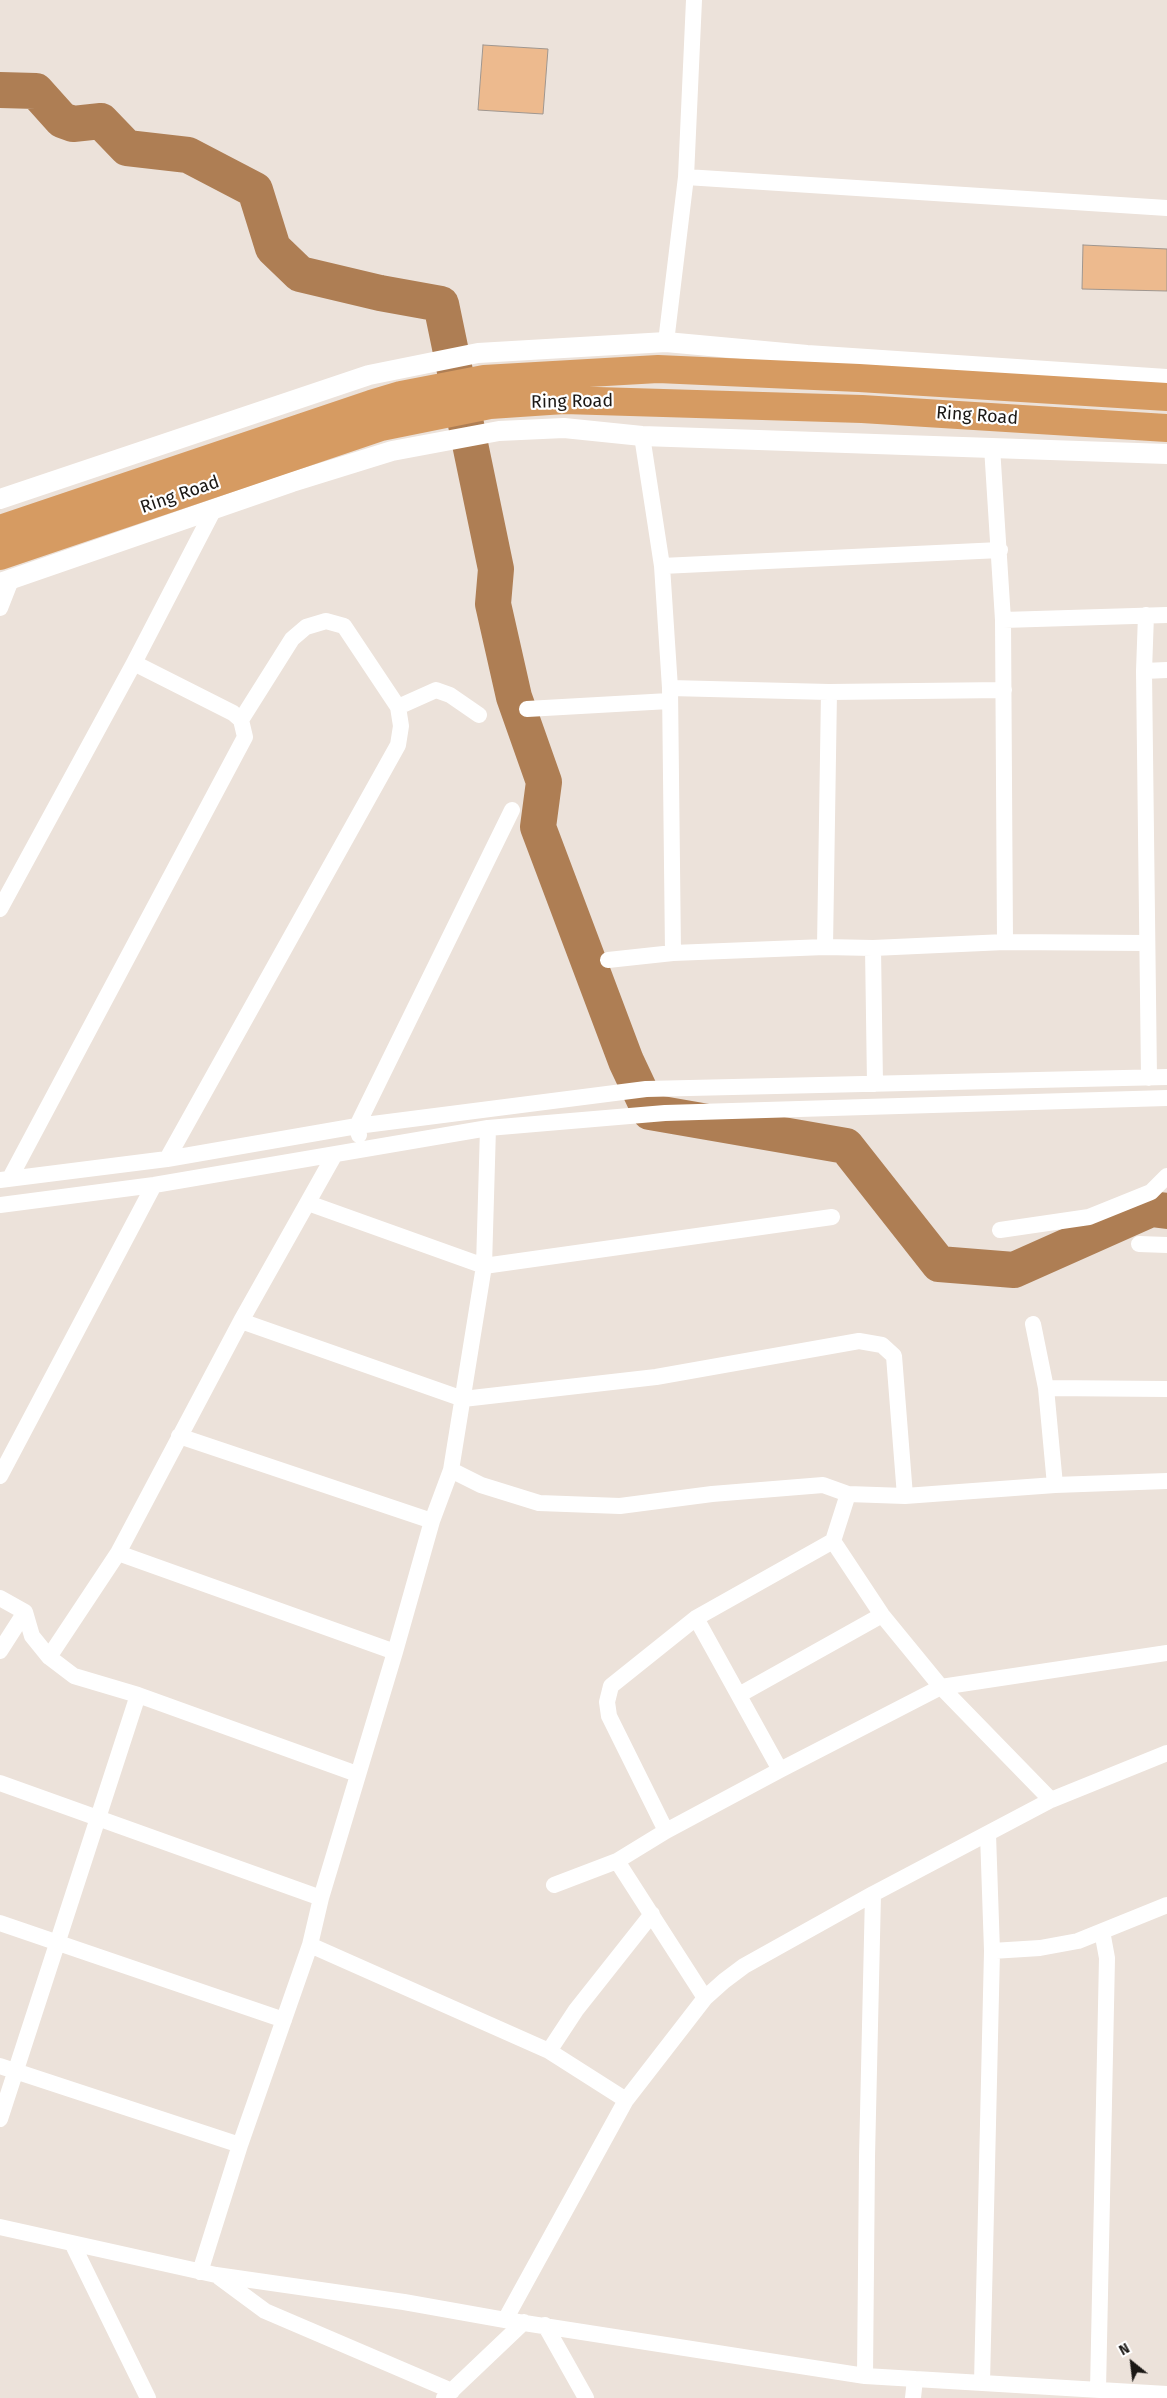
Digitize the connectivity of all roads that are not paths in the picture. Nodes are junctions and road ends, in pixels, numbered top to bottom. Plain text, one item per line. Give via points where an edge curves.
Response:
1 (694, 0) edge
2 (686, 176) junction
3 (1167, 208) edge
4 (666, 342) junction
5 (481, 366) junction
6 (1167, 379) edge
7 (1167, 397) edge
8 (405, 408) junction
9 (1167, 428) edge
10 (642, 436) junction
11 (992, 447) junction
12 (1167, 454) edge
13 (0, 499) edge
14 (214, 509) junction
15 (0, 529) edge
16 (1000, 550) junction
17 (662, 566) junction
18 (4, 573) edge
19 (0, 608) edge
20 (1146, 615) junction
21 (1167, 615) edge
22 (1003, 620) junction
23 (134, 663) junction
24 (1144, 670) junction
25 (1167, 670) edge
26 (1004, 690) junction
27 (829, 692) junction
28 (670, 695) junction
29 (398, 707) junction
30 (527, 709) dead end
31 (479, 715) dead end
32 (240, 720) junction
33 (512, 810) dead end
34 (0, 908) edge
35 (1005, 942) junction
36 (1146, 943) junction
37 (825, 947) junction
38 (873, 948) junction
39 (673, 953) junction
40 (608, 960) dead end
41 (1149, 1078) junction
42 (1167, 1078) edge
43 (875, 1084) junction
44 (1167, 1098) edge
45 (357, 1126) junction
46 (488, 1128) junction
47 (361, 1150) junction
48 (335, 1154) junction
49 (167, 1159) junction
50 (1167, 1176) edge
51 (5, 1179) edge
52 (154, 1185) junction
53 (308, 1203) junction
54 (0, 1205) edge
55 (832, 1217) dead end
56 (1000, 1230) dead end
57 (1139, 1244) dead end
58 (1167, 1245) edge
59 (484, 1266) junction
60 (241, 1321) junction
61 (1033, 1324) dead end
62 (1046, 1388) junction
63 (1167, 1389) edge
64 (463, 1399) junction
65 (179, 1436) junction
66 (451, 1470) junction
67 (0, 1476) edge
68 (1167, 1481) edge
69 (1054, 1485) junction
70 (848, 1494) junction
71 (905, 1496) junction
72 (432, 1521) junction
73 (833, 1541) junction
74 (118, 1553) junction
75 (0, 1598) edge
76 (24, 1612) junction
77 (882, 1616) junction
78 (696, 1618) junction
79 (0, 1651) edge
80 (395, 1652) junction
81 (1167, 1653) edge
82 (49, 1657) junction
83 (941, 1687) junction
84 (138, 1695) junction
85 (739, 1695) junction
86 (1167, 1753) edge
87 (780, 1770) junction
88 (357, 1774) junction
89 (0, 1783) edge
90 (1051, 1800) junction
91 (99, 1817) junction
92 (666, 1831) junction
93 (988, 1834) junction
94 (617, 1861) junction
95 (554, 1885) dead end
96 (873, 1894) junction
97 (321, 1898) junction
98 (1167, 1905) edge
99 (652, 1914) junction
100 (0, 1924) edge
101 (1102, 1931) junction
102 (57, 1944) junction
103 (310, 1945) junction
104 (992, 1951) junction
105 (705, 1998) junction
106 (284, 2020) junction
107 (550, 2051) junction
108 (0, 2066) edge
109 (16, 2072) junction
110 (626, 2100) junction
111 (0, 2119) edge
112 (240, 2145) junction
113 (0, 2229) edge
114 (72, 2243) junction
115 (200, 2272) junction
116 (216, 2275) junction
117 (505, 2320) junction
118 (524, 2322) junction
119 (545, 2325) junction
120 (865, 2376) junction
121 (915, 2379) junction
122 (982, 2383) junction
123 (1098, 2390) junction
124 (448, 2394) edge
125 (1167, 2394) edge
126 (148, 2398) edge
127 (586, 2398) edge
128 (913, 2398) edge

1 - 2 street
2 - 3 street
2 - 4 street
4 - 5 street
4 - 6 street via 817,356
5 - 7 highway, Ring Road via 658,369 859,378
5 - 8 highway, Ring Road
8 - 9 highway, Ring Road via 564,400 852,409
8 - 10 street via 499,431 564,428
8 - 13 street via 369,376
8 - 14 street via 338,468
8 - 15 highway, Ring Road
8 - 18 highway, Ring Road via 372,430
10 - 11 street
10 - 17 street
11 - 12 street
11 - 16 street
14 - 18 street
14 - 23 street
16 - 17 street
16 - 22 street
17 - 28 street
18 - 19 street
20 - 21 street
20 - 22 street
20 - 24 street
22 - 26 street
23 - 32 street via 233,713
23 - 34 street
24 - 25 street
24 - 36 street
26 - 27 street
26 - 35 street
27 - 28 street
27 - 37 street
28 - 30 street
28 - 39 street
29 - 31 street via 436,690 450,694
29 - 32 street via 344,626 326,621 306,628 292,639
29 - 49 street via 401,726 398,744
32 - 51 street via 245,737
33 - 45 street
35 - 36 street
35 - 38 street
36 - 41 street
37 - 38 street
37 - 39 street
38 - 43 street
39 - 40 street
41 - 42 street
41 - 43 street
43 - 45 street via 646,1090
44 - 46 street via 664,1113
45 - 47 street
45 - 49 street
46 - 47 street
46 - 59 street
47 - 48 street
48 - 52 street
48 - 53 street
49 - 51 street
50 - 56 street via 1150,1192 1089,1217
52 - 54 street
52 - 67 street
53 - 59 street
53 - 60 street
55 - 59 street
57 - 58 street
59 - 64 street
60 - 64 street
60 - 65 street
61 - 62 street
62 - 63 street
62 - 69 street
64 - 66 street
64 - 71 street via 656,1377 859,1341 882,1346 894,1356
65 - 72 street
65 - 74 street
66 - 70 street via 481,1485 539,1503 620,1506 822,1485
66 - 72 street
68 - 69 street
69 - 71 street
70 - 71 street
70 - 73 street
72 - 80 street
73 - 77 street
73 - 78 street
74 - 80 street
74 - 82 street
75 - 76 street
76 - 79 street
76 - 82 street via 32,1636
77 - 83 street
77 - 85 street
78 - 85 street
78 - 92 street via 612,1686 607,1702 609,1716
80 - 88 street
81 - 83 street
82 - 84 street via 74,1676
83 - 87 street
83 - 90 street
84 - 88 street
84 - 91 street
85 - 87 street
86 - 90 street
87 - 92 street
88 - 97 street
89 - 91 street
90 - 93 street
91 - 97 street
91 - 102 street
92 - 94 street
93 - 96 street
93 - 104 street
94 - 95 street
94 - 99 street
96 - 105 street via 744,1966
96 - 120 street via 866,2157
97 - 103 street
98 - 101 street
99 - 105 street
99 - 107 street via 576,2010
100 - 102 street
101 - 104 street via 1078,1941 1040,1948
101 - 123 street via 1107,1958
102 - 106 street
102 - 109 street
103 - 106 street
103 - 107 street
104 - 122 street
105 - 110 street
106 - 112 street
107 - 110 street
108 - 109 street
109 - 111 street
109 - 112 street
110 - 117 street
112 - 115 street
113 - 114 street
114 - 115 street
114 - 126 street
115 - 116 street
116 - 117 street
116 - 124 street via 265,2311
117 - 118 street
118 - 119 street
118 - 124 street
119 - 120 street
119 - 127 street
120 - 121 street
121 - 122 street
121 - 128 street
122 - 123 street
123 - 125 street

